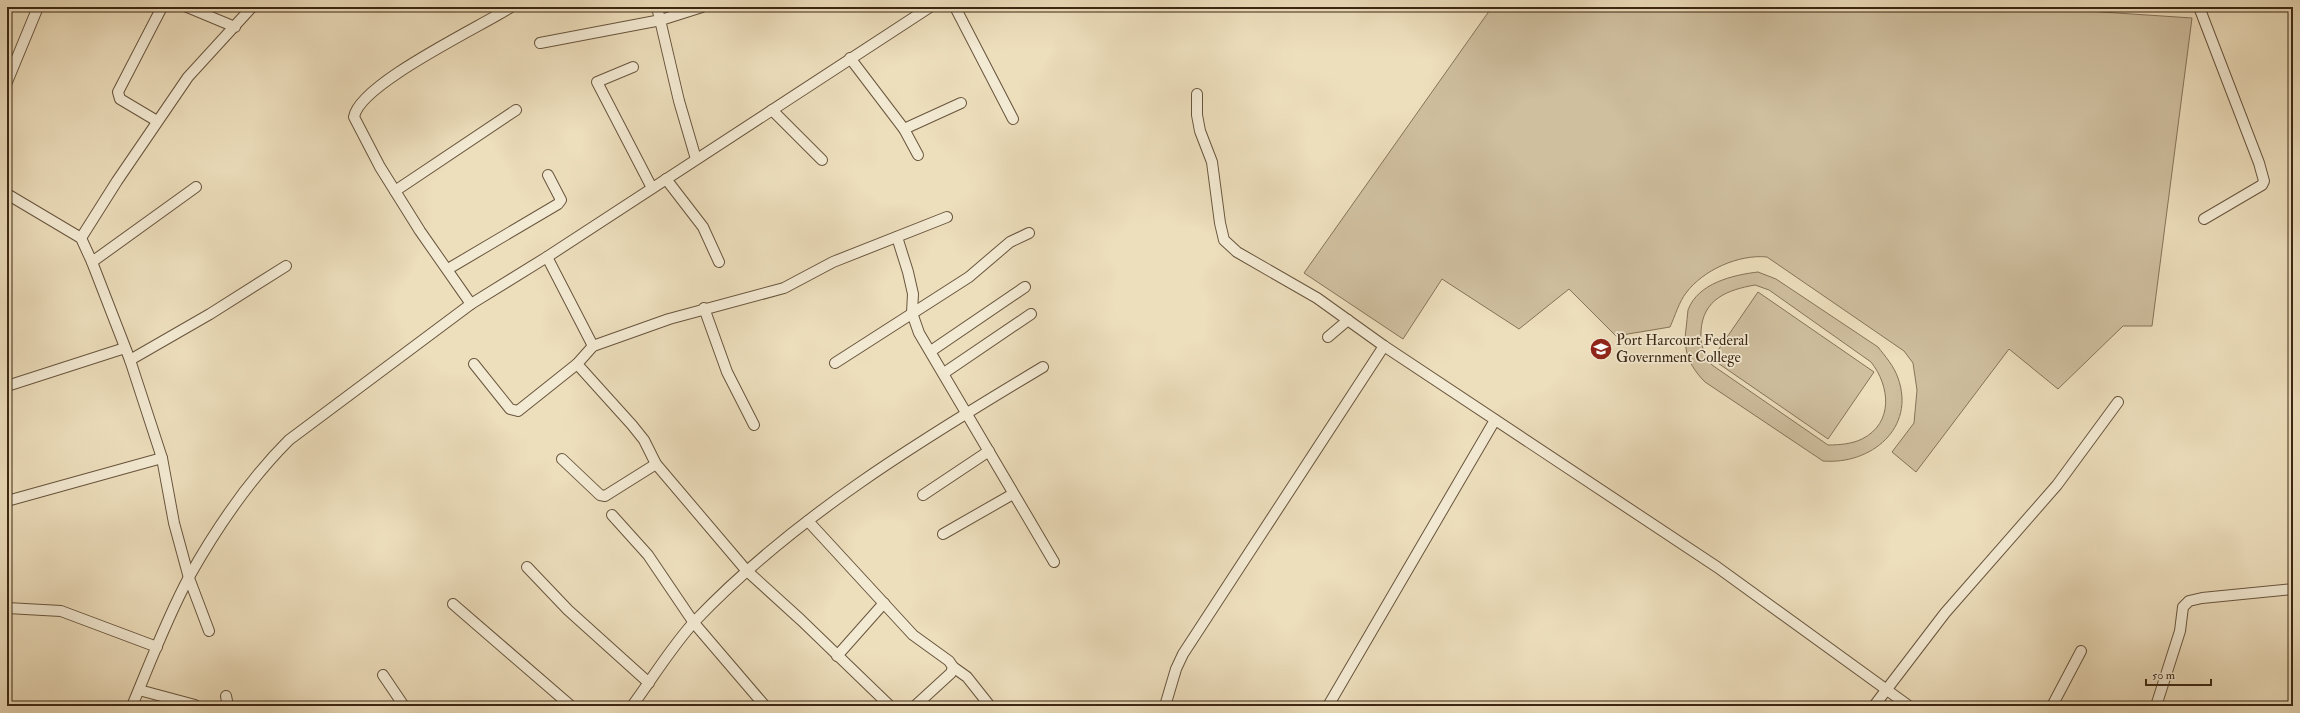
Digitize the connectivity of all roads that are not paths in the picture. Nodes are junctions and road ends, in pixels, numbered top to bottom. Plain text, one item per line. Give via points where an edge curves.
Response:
1 (162, 7) edge
2 (188, 7) edge
3 (252, 7) edge
4 (511, 7) edge
5 (657, 7) edge
6 (702, 7) edge
7 (930, 7) edge
8 (955, 7) edge
9 (2199, 7) edge
10 (34, 8) edge
11 (661, 20) junction
12 (235, 27) junction
13 (540, 43) dead end
14 (850, 58) junction
15 (633, 67) dead end
16 (7, 82) edge
17 (1198, 94) dead end
18 (961, 103) dead end
19 (516, 110) dead end
20 (772, 110) junction
21 (1013, 119) dead end
22 (157, 121) junction
23 (904, 129) junction
24 (918, 155) dead end
25 (696, 159) junction
26 (822, 160) dead end
27 (548, 175) dead end
28 (666, 180) junction
29 (196, 187) dead end
30 (652, 188) junction
31 (395, 191) junction
32 (7, 194) edge
33 (947, 217) dead end
34 (2204, 219) dead end
35 (1029, 233) dead end
36 (897, 237) junction
37 (81, 238) junction
38 (547, 258) junction
39 (92, 262) junction
40 (719, 262) dead end
41 (286, 266) dead end
42 (448, 270) junction
43 (1025, 287) dead end
44 (471, 304) junction
45 (704, 308) junction
46 (912, 312) junction
47 (1031, 314) dead end
48 (1348, 320) junction
49 (1328, 337) dead end
50 (593, 346) junction
51 (1384, 346) junction
52 (125, 348) junction
53 (931, 351) junction
54 (130, 360) junction
55 (835, 362) dead end
56 (474, 364) dead end
57 (577, 364) junction
58 (1043, 367) dead end
59 (944, 374) junction
60 (7, 386) edge
61 (2118, 402) dead end
62 (967, 413) junction
63 (1495, 420) junction
64 (754, 424) dead end
65 (989, 451) junction
66 (162, 458) junction
67 (562, 459) dead end
68 (656, 464) junction
69 (1013, 494) junction
70 (923, 495) dead end
71 (7, 501) edge
72 (612, 515) dead end
73 (808, 522) junction
74 (943, 534) dead end
75 (1054, 562) dead end
76 (528, 567) dead end
77 (746, 570) junction
78 (189, 578) junction
79 (2293, 589) edge
80 (884, 603) junction
81 (453, 604) dead end
82 (7, 608) edge
83 (694, 623) junction
84 (209, 632) dead end
85 (157, 647) junction
86 (2081, 651) dead end
87 (837, 656) junction
88 (953, 667) junction
89 (383, 675) dead end
90 (649, 683) junction
91 (139, 690) junction
92 (1886, 690) junction
93 (195, 705) dead end
94 (132, 706) edge
95 (404, 706) edge
96 (571, 706) edge
97 (632, 706) edge
98 (765, 706) edge
99 (890, 706) edge
100 (915, 706) edge
101 (990, 706) edge
102 (1165, 706) edge
103 (1328, 706) edge
104 (1874, 706) edge
105 (1909, 706) edge
106 (2052, 706) edge
107 (2156, 706) edge

1 - 22 street via 118,92 120,99
2 - 12 street
3 - 12 street
4 - 31 street via 410,65 359,104 354,117 356,125
5 - 11 street
6 - 11 street
7 - 14 street
8 - 21 street
9 - 34 street via 2264,181 2262,185
10 - 16 street
11 - 13 street
11 - 25 street via 679,101
12 - 22 street via 188,77
14 - 20 street
14 - 23 street
15 - 30 street via 597,82
17 - 48 street via 1197,115 1200,131 1212,162 1224,240 1237,252 1317,298
18 - 23 street
19 - 31 street
20 - 25 street
20 - 26 street
22 - 37 street
23 - 24 street
25 - 28 street
27 - 42 street via 560,195 561,200 558,204
28 - 30 street
28 - 40 street via 703,227
29 - 39 street
30 - 38 street
31 - 42 street
32 - 37 street
33 - 36 street
35 - 46 street via 1010,242 969,277
36 - 45 street via 833,262 784,288
36 - 46 street via 913,294
37 - 39 street
38 - 44 street
38 - 50 street
39 - 52 street
41 - 54 street
42 - 44 street
43 - 53 street
44 - 78 street via 289,440 267,462 237,500
45 - 50 street
45 - 64 street via 727,372
46 - 53 street via 919,333
46 - 55 street
47 - 59 street
48 - 49 street
48 - 51 street
50 - 57 street
51 - 63 street
51 - 102 street via 1183,654
52 - 54 street
52 - 60 street
53 - 59 street
54 - 66 street
56 - 57 street via 514,412
57 - 68 street via 644,440
58 - 62 street
59 - 62 street
61 - 92 street via 2057,485 1945,613
62 - 65 street
62 - 73 street via 843,494
63 - 92 street via 1717,567
63 - 103 street
65 - 69 street
65 - 70 street
66 - 71 street
66 - 78 street via 174,523
67 - 68 street via 600,495 605,496
68 - 77 street
69 - 74 street
69 - 75 street
72 - 83 street via 648,555
73 - 77 street
73 - 80 street
76 - 90 street via 568,610
77 - 83 street
77 - 87 street
78 - 84 street
78 - 85 street
79 - 107 street via 2189,601 2183,607 2180,631
80 - 87 street
80 - 88 street via 913,635
81 - 96 street
82 - 85 street via 61,611
83 - 90 street
83 - 98 street
85 - 91 street
86 - 106 street
87 - 99 street
88 - 100 street via 951,672
88 - 101 street via 967,677
89 - 95 street
90 - 97 street
91 - 93 street
91 - 94 street
92 - 104 street
92 - 105 street

